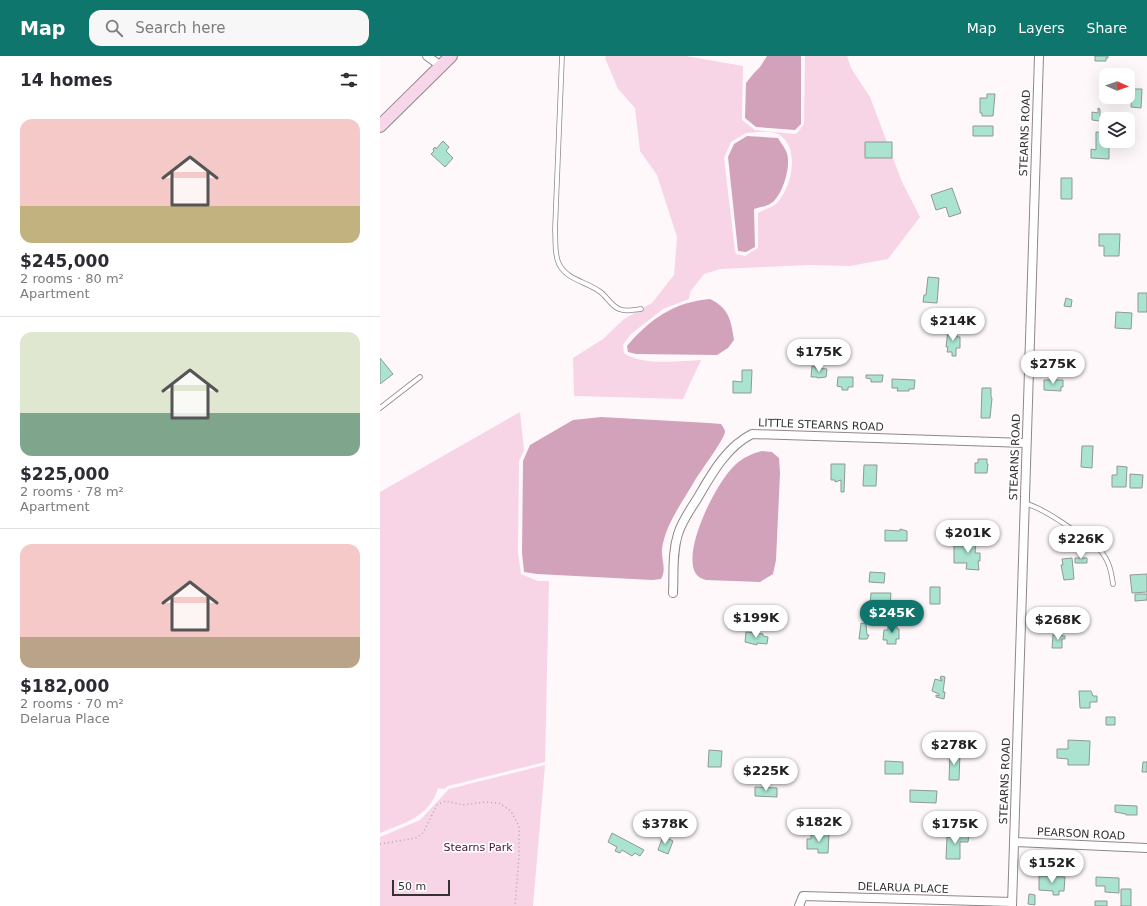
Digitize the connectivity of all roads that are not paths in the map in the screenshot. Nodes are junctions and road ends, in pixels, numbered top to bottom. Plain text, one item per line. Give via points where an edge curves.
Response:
1 (427, 56) edge
2 (451, 56) edge
3 (562, 56) edge
4 (1039, 56) edge
5 (438, 61) edge
6 (380, 126) edge
7 (641, 309) dead end
8 (420, 377) dead end
9 (380, 408) edge
10 (1026, 443) junction
11 (1024, 503) junction
12 (1113, 584) dead end
13 (673, 592) dead end
14 (1014, 842) junction
15 (1147, 848) edge
16 (1012, 904) edge
17 (799, 906) edge

1 - 5 street
2 - 5 main road
3 - 7 lane via 556,256 569,277 600,291 618,309
4 - 10 street, STEARNS ROAD
5 - 6 main road
8 - 9 lane
10 - 11 street, STEARNS ROAD
10 - 13 street, LITTLE STEARNS ROAD via 752,434 726,455 684,519 676,542
11 - 12 lane via 1044,512 1099,549 1111,567
11 - 14 street, STEARNS ROAD
14 - 15 street, PEARSON ROAD
14 - 16 street, STEARNS ROAD
16 - 17 street, DELARUA PLACE via 803,896

